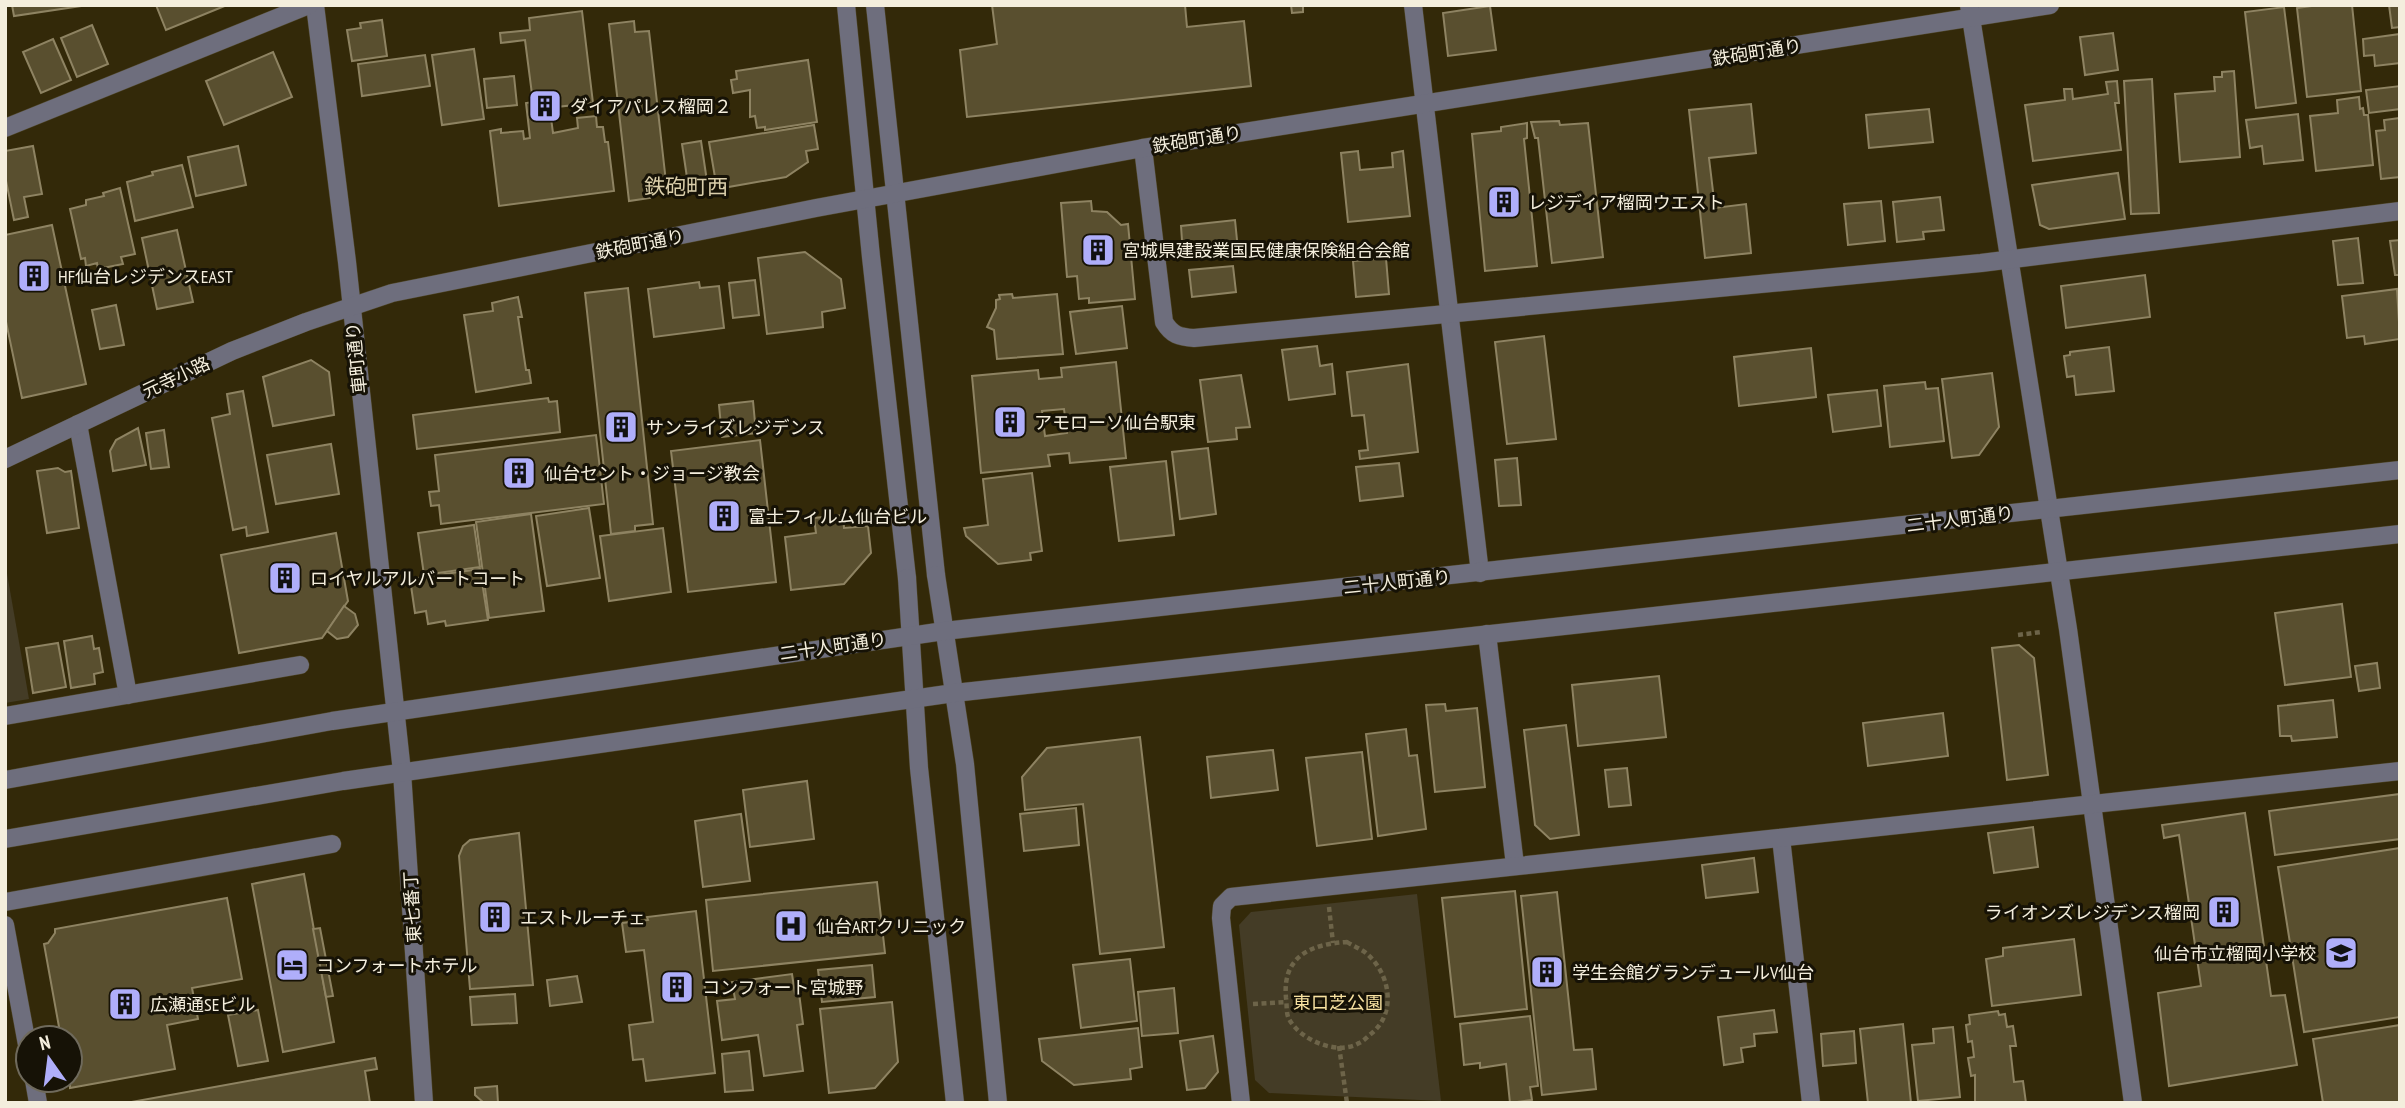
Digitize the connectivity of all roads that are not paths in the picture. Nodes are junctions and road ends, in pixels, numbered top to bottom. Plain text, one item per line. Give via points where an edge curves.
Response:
1 (309, 5) edge
2 (315, 5) edge
3 (846, 5) edge
4 (875, 5) edge
5 (1413, 5) edge
6 (2050, 5) edge
7 (1970, 12) edge
8 (1424, 104) junction
9 (5, 128) edge
10 (1143, 148) junction
11 (895, 193) junction
12 (865, 199) junction
13 (2400, 211) edge
14 (2008, 259) junction
15 (350, 306) junction
16 (1449, 314) junction
17 (78, 424) junction
18 (5, 459) edge
19 (2400, 470) edge
20 (2049, 509) junction
21 (2400, 534) edge
22 (2059, 572) junction
23 (1480, 573) junction
24 (944, 631) junction
25 (1487, 634) junction
26 (911, 635) junction
27 (300, 665) dead end
28 (954, 693) junction
29 (128, 695) junction
30 (915, 698) junction
31 (396, 712) junction
32 (5, 716) edge
33 (2400, 771) edge
34 (402, 772) junction
35 (5, 780) edge
36 (2092, 804) junction
37 (1781, 838) junction
38 (5, 839) edge
39 (332, 844) dead end
40 (1516, 865) junction
41 (5, 902) edge
42 (5, 925) edge
43 (23, 1024) edge
44 (424, 1103) edge
45 (955, 1103) edge
46 (998, 1103) edge
47 (1241, 1103) edge
48 (1811, 1103) edge
49 (2133, 1103) edge

1 - 9 street
2 - 15 street, 車町通り
3 - 12 street
4 - 11 street
5 - 8 street
6 - 7 street, 鉄砲町通り
7 - 8 street, 鉄砲町通り
7 - 14 street
8 - 10 street, 鉄砲町通り
8 - 16 street
10 - 11 street, 鉄砲町通り
10 - 16 street via 1164,322 1178,337
11 - 12 street, 鉄砲町通り
11 - 24 street
12 - 15 street, 鉄砲町通り via 392,293
12 - 26 street
13 - 14 street
14 - 16 street
14 - 20 street
15 - 17 street, 元寺小路 via 232,351
15 - 31 street, 車町通り
16 - 23 street
17 - 18 street, 元寺小路
17 - 29 street
19 - 20 street, 二十人町通り
20 - 22 street
20 - 23 street, 二十人町通り
21 - 22 street
22 - 25 street
22 - 36 street
23 - 24 street, 二十人町通り
24 - 26 street, 二十人町通り
24 - 28 street
25 - 28 street
25 - 40 street
26 - 30 street
26 - 31 street, 二十人町通り
27 - 29 street
28 - 30 street
28 - 46 street
29 - 32 street
30 - 34 street
30 - 45 street
31 - 34 street, 東七番丁
31 - 35 street, 二十人町通り
33 - 36 street
34 - 38 street
34 - 44 street, 東七番丁
36 - 37 street
36 - 49 street
37 - 40 street
37 - 48 street
39 - 41 street
40 - 47 street via 1231,897 1222,906 1221,918
42 - 43 street

